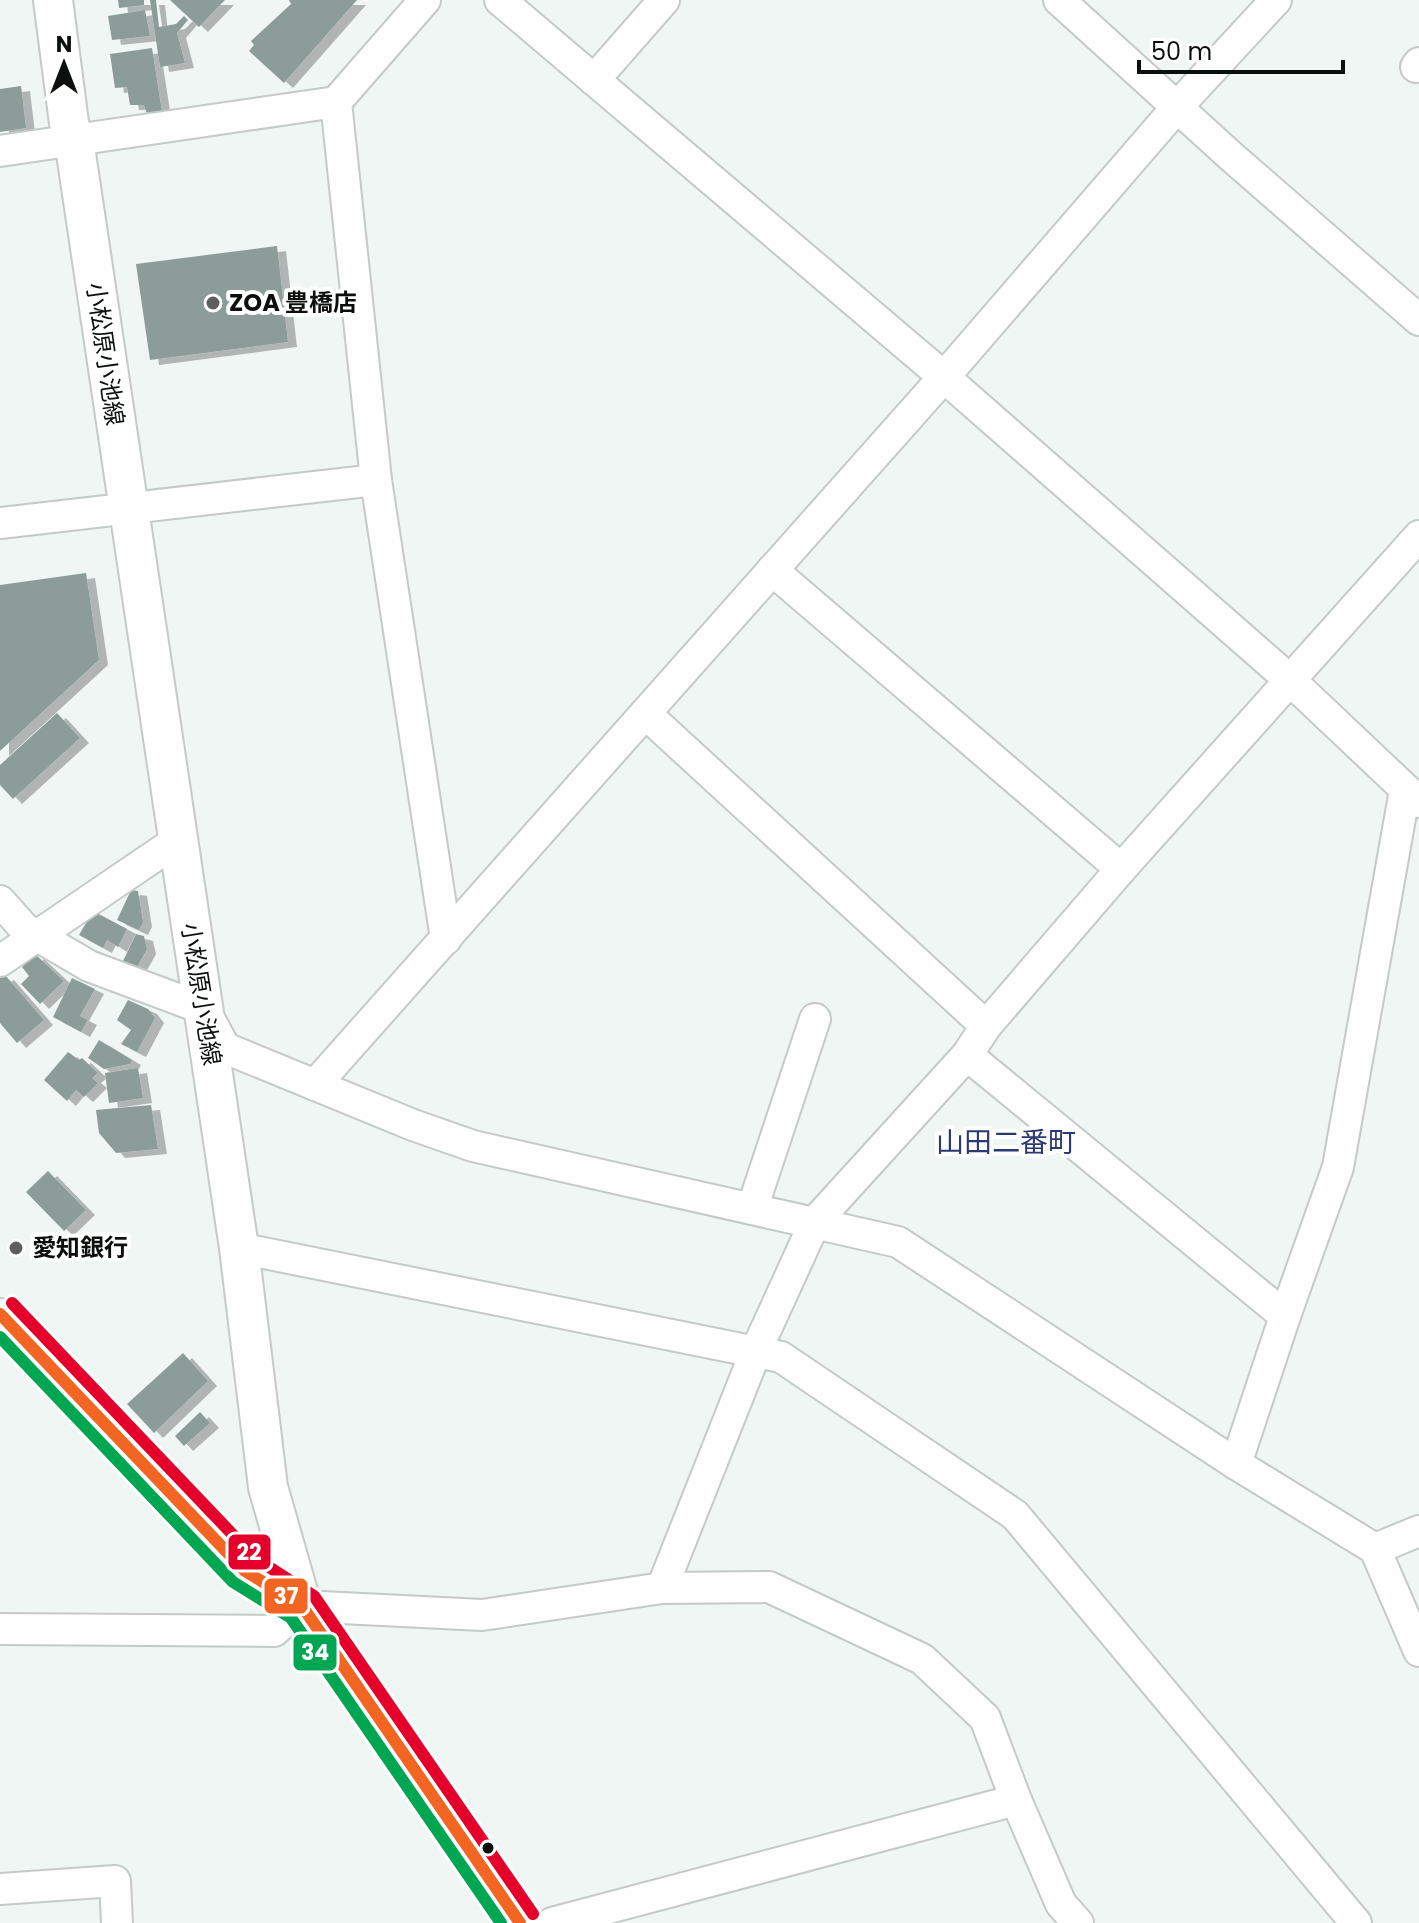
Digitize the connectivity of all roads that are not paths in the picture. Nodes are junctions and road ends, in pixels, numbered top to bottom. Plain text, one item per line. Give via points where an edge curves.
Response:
1 (53, 0) edge
2 (425, 0) edge
3 (500, 0) edge
4 (664, 0) edge
5 (1059, 0) edge
6 (1276, 0) edge
7 (594, 80) junction
8 (336, 102) junction
9 (1178, 106) junction
10 (74, 140) junction
11 (0, 151) edge
12 (1419, 320) edge
13 (944, 377) junction
14 (376, 480) junction
15 (127, 507) junction
16 (0, 523) edge
17 (1419, 536) edge
18 (772, 570) junction
19 (1291, 681) junction
20 (646, 714) junction
21 (1412, 796) edge
22 (178, 840) junction
23 (1121, 869) junction
24 (0, 901) edge
25 (37, 935) junction
26 (446, 939) junction
27 (0, 961) edge
28 (204, 1009) junction
29 (815, 1019) dead end
30 (986, 1026) junction
31 (967, 1055) junction
32 (315, 1085) junction
33 (752, 1209) junction
34 (815, 1222) junction
35 (239, 1248) junction
36 (0, 1314) edge
37 (1285, 1316) junction
38 (756, 1351) junction
39 (1236, 1464) junction
40 (1419, 1531) edge
41 (1375, 1549) junction
42 (662, 1588) junction
43 (302, 1606) junction
44 (0, 1629) edge
45 (1419, 1651) edge
46 (1016, 1800) junction
47 (0, 1889) edge
48 (117, 1923) edge
49 (520, 1923) edge
50 (552, 1923) edge
51 (1078, 1923) edge
52 (1356, 1923) edge

1 - 10 main road, 小松原小池線
2 - 8 street
3 - 7 street
4 - 7 street
5 - 9 street
6 - 9 street
7 - 13 street
8 - 10 street
8 - 14 street
9 - 12 street
9 - 13 street
10 - 11 street
10 - 15 main road, 小松原小池線
13 - 18 street
13 - 19 street
14 - 15 street
14 - 26 street
15 - 16 street
15 - 22 main road, 小松原小池線
17 - 19 street
18 - 20 street
18 - 23 street
19 - 21 street
19 - 23 street
20 - 26 street
20 - 30 street
21 - 37 street via 1338,1167
22 - 25 street
22 - 28 main road, 小松原小池線
23 - 30 street
24 - 25 street
25 - 27 street
25 - 28 street via 89,966
26 - 32 street
28 - 32 street via 225,1048
28 - 35 main road, 小松原小池線
29 - 33 street
30 - 31 street
31 - 34 street
31 - 37 street
32 - 33 street via 473,1146
33 - 34 street
34 - 38 street
34 - 39 street via 898,1242
35 - 38 street
35 - 43 main road, 小松原小池線 via 268,1487
36 - 43 street via 245,1571
37 - 39 street
38 - 42 street
38 - 52 street via 781,1357 1015,1515
39 - 41 street
40 - 41 street
41 - 45 street
42 - 43 street via 482,1615
42 - 46 street via 769,1587 922,1659 985,1718
43 - 44 street via 274,1631
43 - 49 main road, 小松原小池線
46 - 50 street
46 - 51 street via 1061,1904
47 - 48 street via 115,1881

